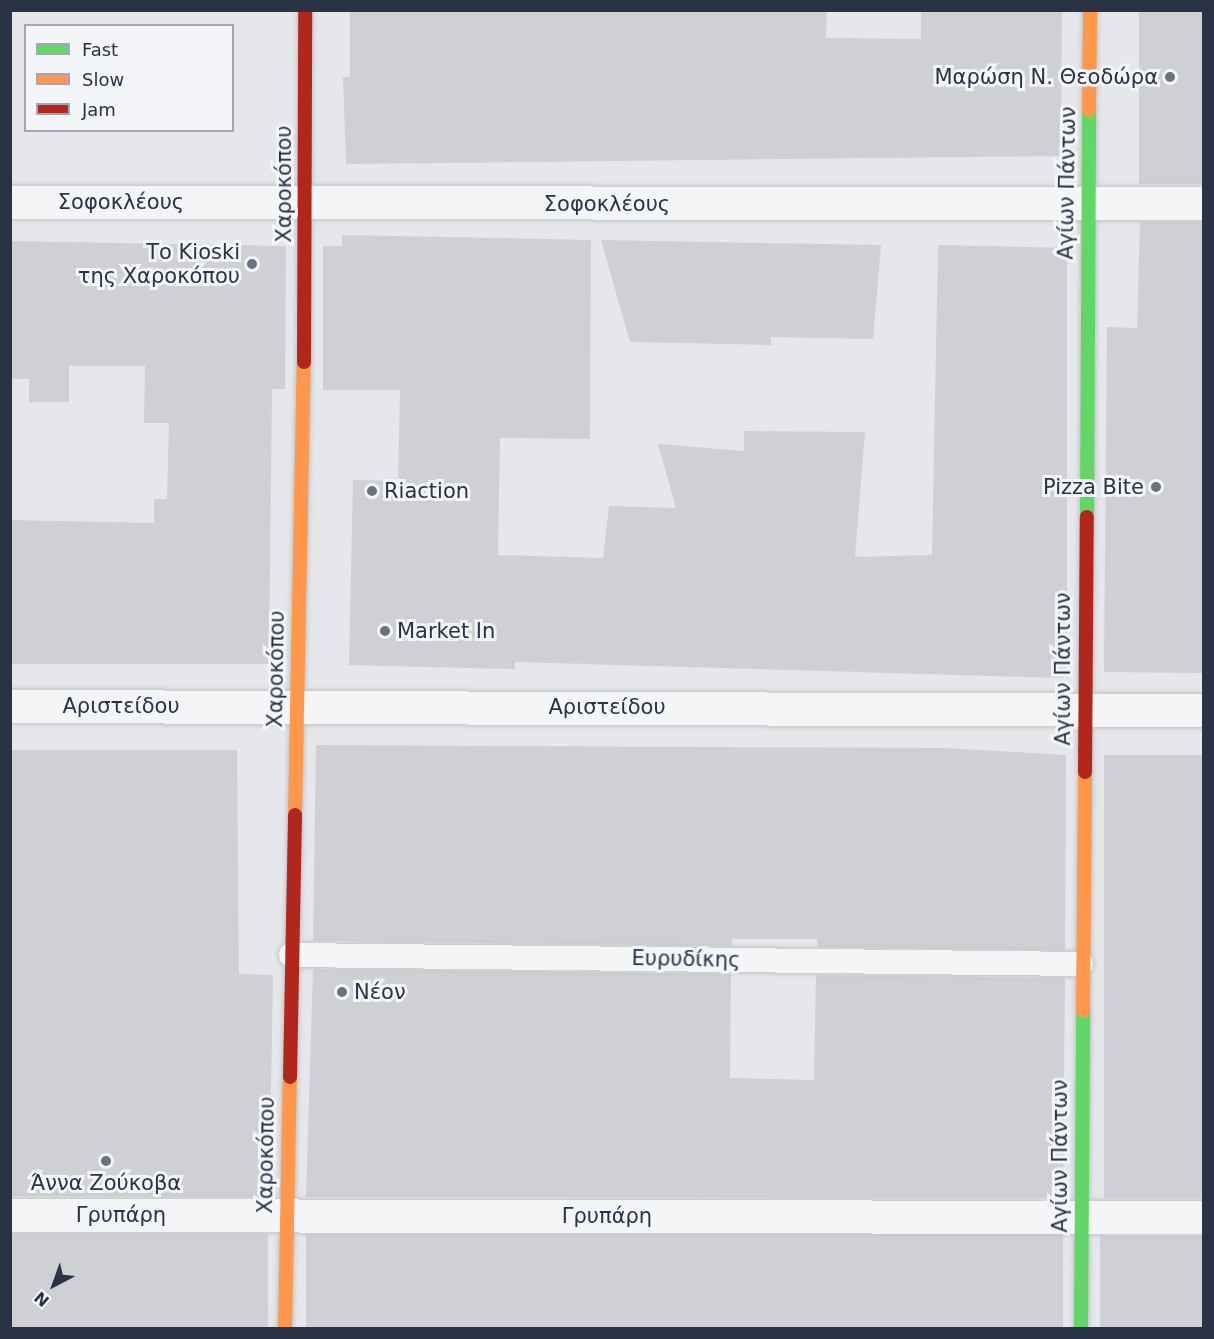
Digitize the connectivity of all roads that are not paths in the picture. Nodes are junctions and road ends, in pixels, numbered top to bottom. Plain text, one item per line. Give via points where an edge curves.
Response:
1 (305, 10) edge
2 (1090, 10) edge
3 (10, 202) edge
4 (305, 203) junction
5 (1203, 203) edge
6 (1087, 206) junction
7 (296, 705) junction
8 (10, 706) edge
9 (1084, 709) junction
10 (1203, 710) edge
11 (291, 955) junction
12 (1081, 964) junction
13 (10, 1215) edge
14 (286, 1215) junction
15 (1082, 1217) junction
16 (1203, 1217) edge
17 (285, 1329) edge
18 (1081, 1329) edge

1 - 4 street, Χαροκόπου
2 - 6 street, Αγίων Πάντων
3 - 4 street, Σοφοκλέους
4 - 6 street, Σοφοκλέους
4 - 7 street, Χαροκόπου
5 - 6 street, Σοφοκλέους
6 - 9 street, Αγίων Πάντων
7 - 8 street, Αριστείδου
7 - 9 street, Αριστείδου
7 - 11 street, Χαροκόπου
9 - 10 street, Αριστείδου
9 - 12 street, Αγίων Πάντων
11 - 12 lane, Ευρυδίκης
11 - 14 street, Χαροκόπου
12 - 15 street, Αγίων Πάντων
13 - 14 street, Γρυπάρη
14 - 15 street, Γρυπάρη
14 - 17 street, Χαροκόπου
15 - 16 street, Γρυπάρη
15 - 18 street, Αγίων Πάντων

